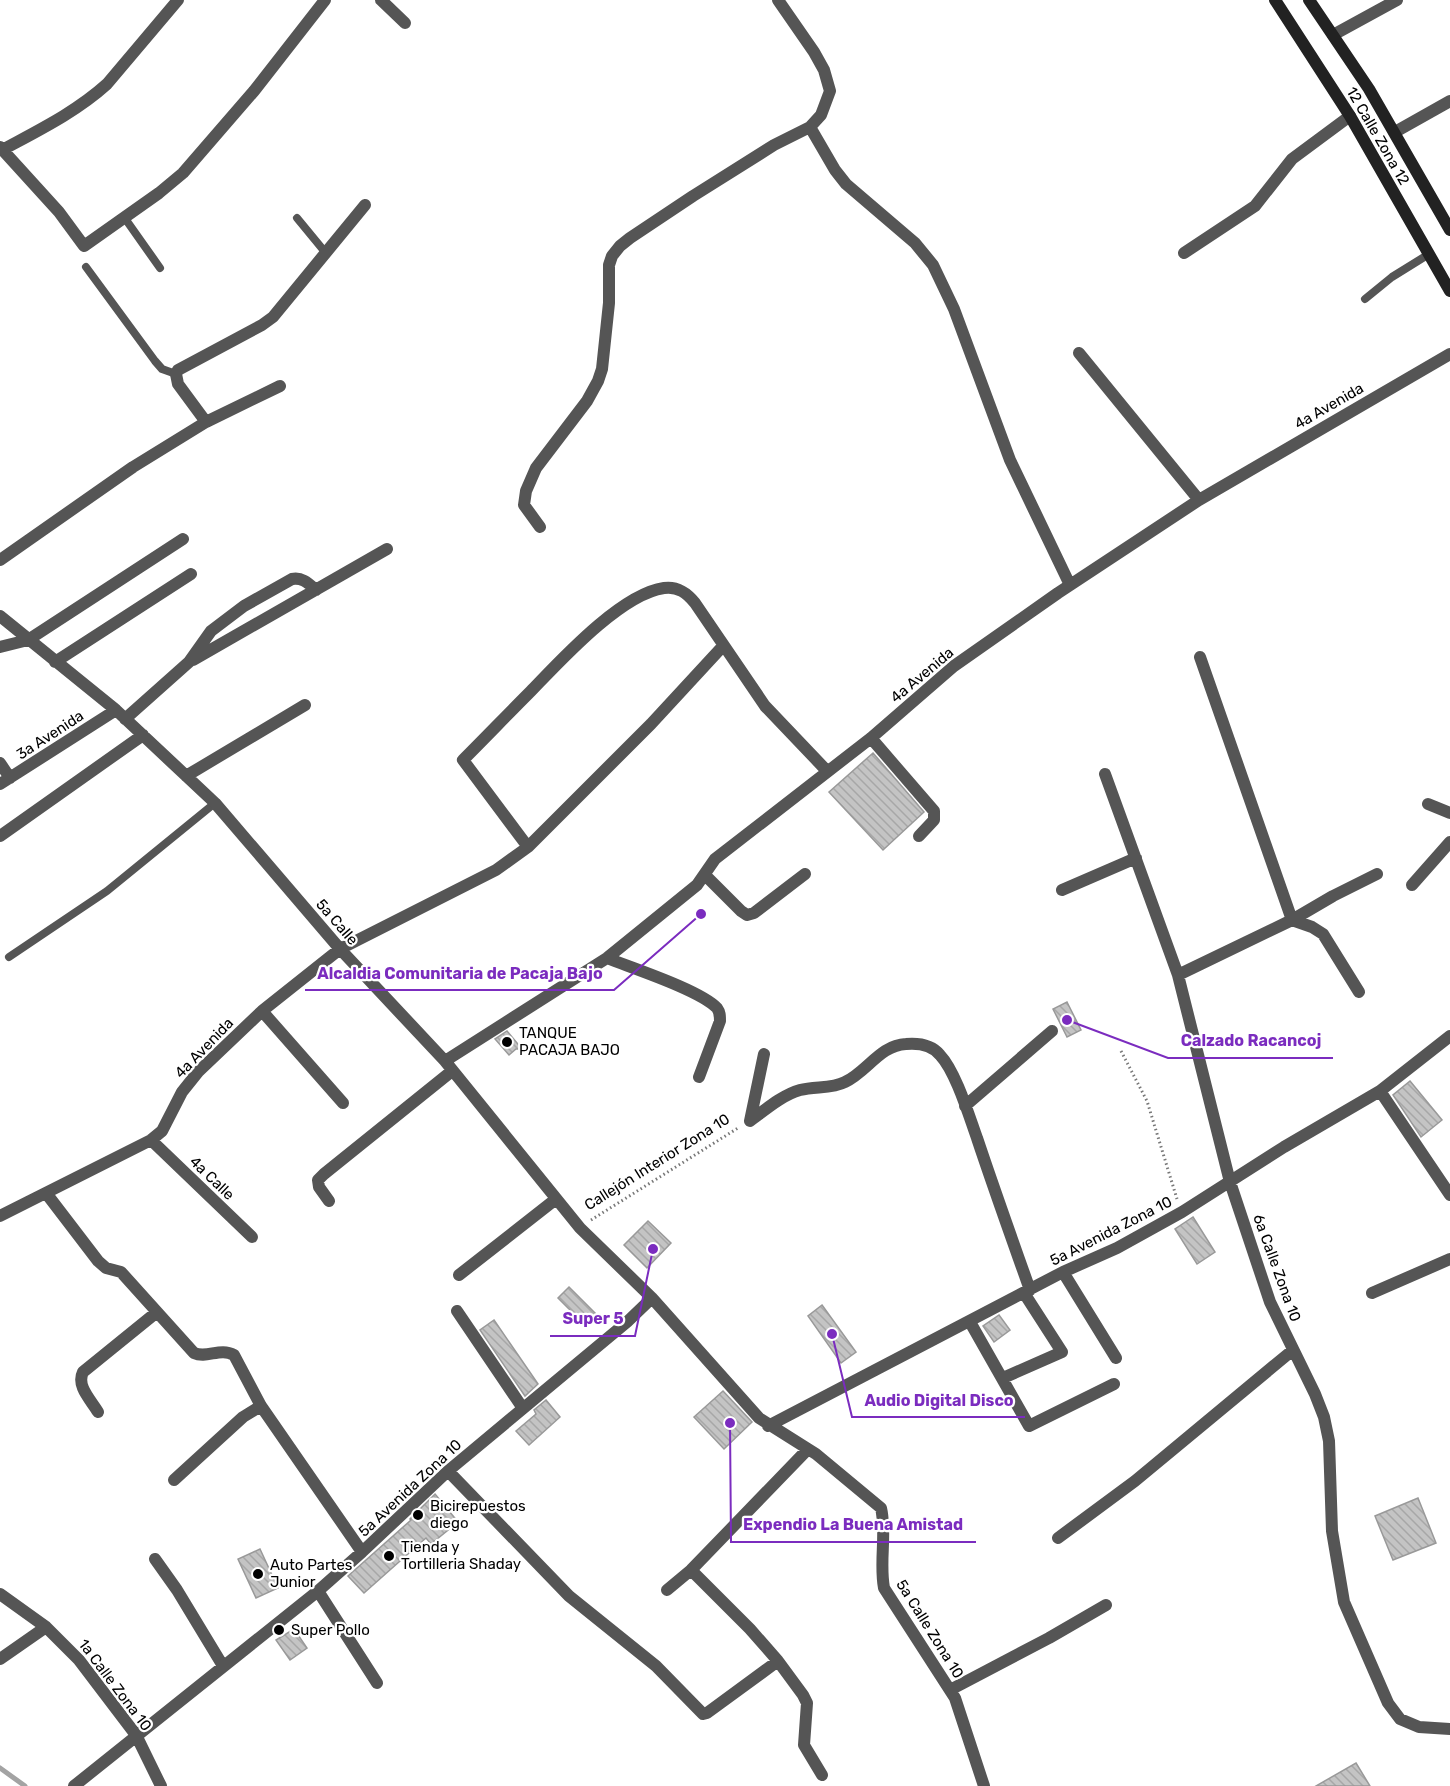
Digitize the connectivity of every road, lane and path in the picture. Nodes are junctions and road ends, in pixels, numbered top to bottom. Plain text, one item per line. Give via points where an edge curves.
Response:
1 (178, 0) edge
2 (325, 0) edge
3 (381, 0) edge
4 (778, 0) edge
5 (1275, 0) edge
6 (1309, 0) edge
7 (1397, 0) edge
8 (405, 23) dead end
9 (1334, 35) junction
10 (1450, 101) edge
11 (1350, 116) junction
12 (810, 127) junction
13 (1395, 132) junction
14 (1, 148) edge
15 (365, 205) dead end
16 (124, 217) junction
17 (297, 218) dead end
18 (1450, 230) edge
19 (326, 252) junction
20 (1184, 253) dead end
21 (1429, 254) junction
22 (86, 267) dead end
23 (160, 268) dead end
24 (1450, 291) edge
25 (1365, 299) dead end
26 (1079, 352) dead end
27 (1450, 354) edge
28 (176, 374) junction
29 (280, 386) dead end
30 (206, 422) junction
31 (1199, 500) junction
32 (540, 527) dead end
33 (183, 539) dead end
34 (387, 549) dead end
35 (0, 560) edge
36 (191, 574) dead end
37 (1070, 585) junction
38 (316, 590) junction
39 (0, 616) edge
40 (28, 640) junction
41 (0, 646) edge
42 (723, 646) junction
43 (1200, 657) dead end
44 (55, 662) junction
45 (189, 662) junction
46 (305, 705) dead end
47 (121, 714) junction
48 (143, 735) junction
49 (871, 738) junction
50 (0, 763) edge
51 (827, 771) junction
52 (1105, 774) dead end
53 (186, 776) junction
54 (5, 781) edge
55 (215, 803) junction
56 (1428, 804) dead end
57 (1450, 813) edge
58 (0, 836) edge
59 (919, 836) dead end
60 (1450, 842) edge
61 (528, 847) junction
62 (1136, 858) junction
63 (805, 874) dead end
64 (1377, 874) dead end
65 (705, 875) junction
66 (1412, 885) dead end
67 (1062, 890) dead end
68 (1292, 920) junction
69 (340, 949) junction
70 (9, 957) dead end
71 (607, 958) junction
72 (1178, 975) junction
73 (1359, 992) dead end
74 (262, 1011) junction
75 (1052, 1031) dead end
76 (1450, 1036) edge
77 (1121, 1051) dead end
78 (764, 1054) dead end
79 (448, 1066) junction
80 (699, 1077) dead end
81 (1380, 1091) junction
82 (343, 1103) dead end
83 (965, 1106) junction
84 (750, 1121) junction
85 (151, 1140) junction
86 (1230, 1182) junction
87 (46, 1193) junction
88 (1450, 1195) edge
89 (556, 1199) junction
90 (329, 1201) dead end
91 (1182, 1212) junction
92 (0, 1216) edge
93 (580, 1228) junction
94 (252, 1237) dead end
95 (1450, 1259) edge
96 (1063, 1272) junction
97 (459, 1275) dead end
98 (1027, 1291) junction
99 (1372, 1293) dead end
100 (652, 1298) junction
101 (457, 1311) dead end
102 (157, 1312) junction
103 (970, 1322) junction
104 (1293, 1350) junction
105 (1116, 1358) dead end
106 (1003, 1378) junction
107 (1114, 1384) dead end
108 (261, 1406) junction
109 (522, 1407) junction
110 (98, 1412) dead end
111 (768, 1426) junction
112 (808, 1449) junction
113 (448, 1471) junction
114 (174, 1480) dead end
115 (1058, 1538) dead end
116 (362, 1552) junction
117 (155, 1559) dead end
118 (691, 1570) junction
119 (668, 1590) dead end
120 (318, 1591) junction
121 (0, 1594) edge
122 (1106, 1605) dead end
123 (46, 1627) junction
124 (0, 1659) edge
125 (778, 1661) junction
126 (223, 1666) junction
127 (377, 1683) dead end
128 (950, 1690) junction
129 (1450, 1729) edge
130 (136, 1735) junction
131 (822, 1775) dead end
132 (74, 1786) edge
133 (161, 1786) edge
134 (984, 1786) edge

1 - 14 street via 94,96 56,121
2 - 16 street via 199,157
3 - 8 street
4 - 12 street via 814,52 830,91 821,116
5 - 11 street, 12 Calle Zona 12
6 - 9 street, 12 Calle Zona 12
7 - 9 street
9 - 13 street, 12 Calle Zona 12
10 - 13 street
11 - 20 street via 1292,159 1255,206
11 - 21 street, 12 Calle Zona 12
12 - 32 street via 693,196 630,238 612,256 598,381 536,468 526,491 525,505
12 - 37 street via 846,184 915,243 933,265 954,309 1010,460
13 - 18 street, 12 Calle Zona 12
14 - 16 street via 84,246
15 - 19 street
16 - 23 lane
17 - 19 lane
19 - 28 street via 273,317 182,366
21 - 24 street, 12 Calle Zona 12
21 - 25 lane
22 - 28 lane via 154,361
26 - 31 street
27 - 31 street, 4a Avenida
28 - 30 street via 178,384
29 - 30 street
30 - 35 street via 133,467
31 - 37 street, 4a Avenida
33 - 40 street
34 - 38 street
36 - 44 street
37 - 49 street, 4a Avenida via 954,666
38 - 45 street
38 - 45 street via 306,581 292,579 244,606 211,631
39 - 40 street, 5a Calle
40 - 41 street
40 - 44 street, 5a Calle
42 - 51 street via 765,706
42 - 61 street, 4a Avenida
42 - 61 street via 686,592 673,587 647,593 595,627 463,760
43 - 68 street
44 - 47 street, 5a Calle
45 - 47 street, 3a Avenida
46 - 53 street
47 - 48 street, 5a Calle
47 - 54 street, 3a Avenida
48 - 53 street, 5a Calle
48 - 58 street
49 - 51 street, 4a Avenida
49 - 59 street via 934,811 934,820
50 - 54 street
51 - 65 street, 4a Avenida via 715,859
52 - 62 street, 6a Calle Zona 10
53 - 55 street, 5a Calle
55 - 69 street, 5a Calle
55 - 70 lane via 107,891
56 - 57 street
60 - 66 street
61 - 69 street, 4a Avenida via 496,870
62 - 67 street
62 - 72 street, 6a Calle Zona 10
63 - 65 street via 747,915
64 - 68 street
65 - 71 street, 4a Avenida via 677,903
68 - 72 street
68 - 73 street via 1323,934
69 - 74 street, 4a Avenida
69 - 79 street, 5a Calle
71 - 79 street, 4a Avenida via 515,1015
71 - 80 street via 692,992 716,1007 720,1021
72 - 86 street, 6a Calle Zona 10
74 - 82 street
74 - 85 street, 4a Avenida via 198,1072 182,1092 162,1131
75 - 83 street
76 - 81 street, 5a Avenida Zona 10
77 - 91 path via 1146,1101
78 - 84 street, Callejón Interior Zona 10
79 - 89 street, 5a Calle
79 - 90 street, 4a Avenida via 318,1180
81 - 86 street, 5a Avenida Zona 10
81 - 88 street
83 - 84 street, Callejón Interior Zona 10 via 939,1054 930,1047 900,1044 843,1084 799,1090
83 - 98 street, Callejón Interior Zona 10
84 - 93 path, Callejón Interior Zona 10
85 - 87 street, 4a Avenida
85 - 94 street, 4a Calle
86 - 91 street, 5a Avenida Zona 10
86 - 104 street, 6a Calle Zona 10 via 1270,1302
87 - 92 street, 4a Avenida
87 - 102 street via 98,1261 121,1272
89 - 93 street, 5a Calle
89 - 97 street
91 - 96 street, 5a Avenida Zona 10
93 - 100 street, 5a Calle
95 - 99 street
96 - 98 street, 5a Avenida Zona 10
96 - 105 street
98 - 103 street, 5a Avenida Zona 10
98 - 106 street, Callejón Interior Zona 10 via 1062,1352
100 - 109 street, 5a Avenida Zona 10
100 - 111 street, 5a Calle Zona 10
101 - 109 street
102 - 108 street via 194,1353 234,1355
102 - 110 street via 83,1372 80,1384
103 - 106 street
103 - 111 street, 5a Avenida Zona 10
104 - 115 street via 1135,1481
104 - 129 street, 6a Calle Zona 10 via 1316,1394 1326,1425 1332,1531 1348,1613 1388,1703 1400,1719 1419,1727
106 - 107 street via 1029,1426
108 - 114 street via 243,1417
108 - 116 street
109 - 113 street, 5a Avenida Zona 10
111 - 112 street, 5a Calle Zona 10
112 - 118 street
112 - 128 street, 5a Calle Zona 10 via 880,1508 884,1588
113 - 116 street, 5a Avenida Zona 10
113 - 125 street via 568,1596 656,1666 703,1714
116 - 120 street, 5a Avenida Zona 10
117 - 126 street
118 - 119 street
118 - 125 street
120 - 126 street, 5a Avenida Zona 10
120 - 127 street
121 - 123 street, 1a Calle Zona 10
122 - 128 street
123 - 124 street
123 - 130 street, 1a Calle Zona 10 via 79,1660
125 - 131 street via 804,1695 804,1745
126 - 130 street, 5a Avenida Zona 10
128 - 134 street, 5a Calle Zona 10
130 - 132 street, 5a Avenida Zona 10
130 - 133 street, 1a Calle Zona 10

